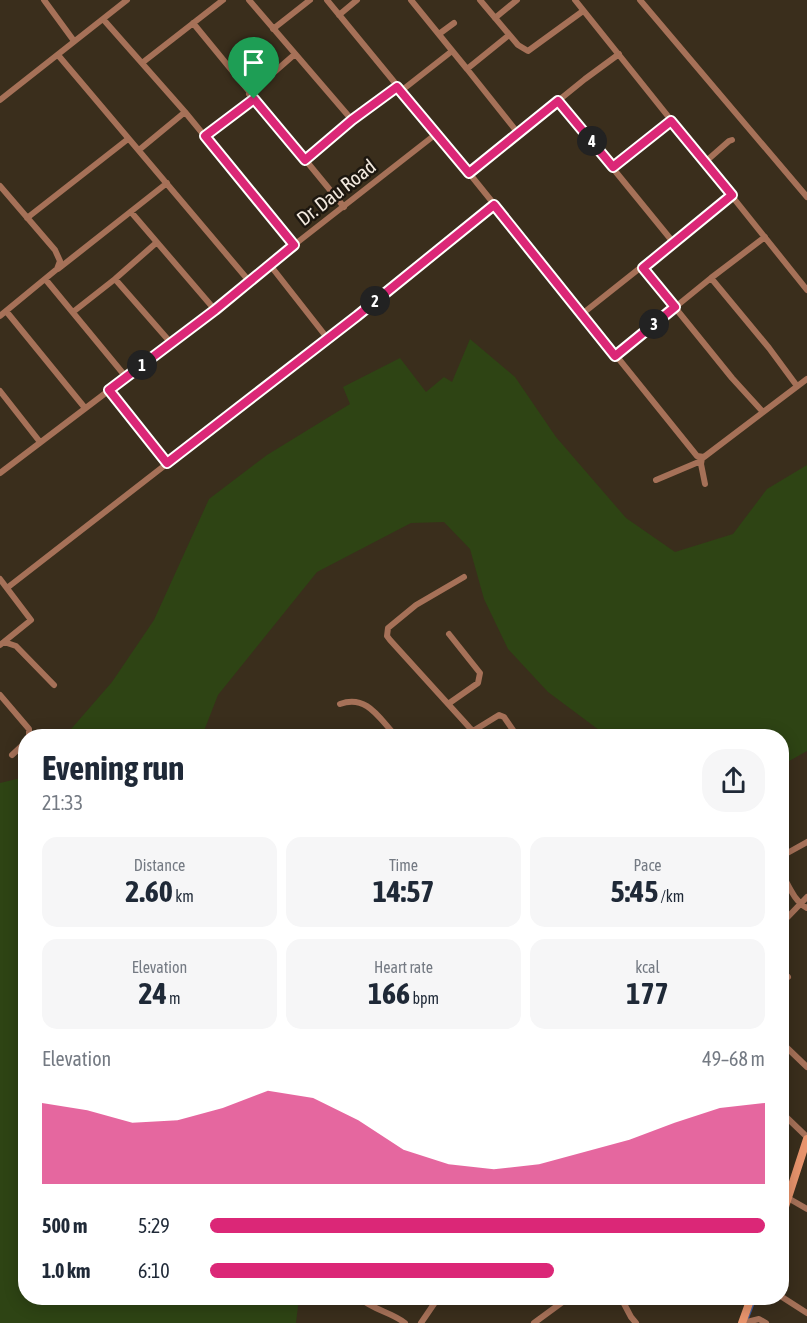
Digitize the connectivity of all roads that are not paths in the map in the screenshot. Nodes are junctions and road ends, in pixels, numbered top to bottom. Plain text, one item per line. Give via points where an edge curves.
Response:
1 (44, 0) edge
2 (127, 0) edge
3 (223, 0) edge
4 (249, 0) edge
5 (310, 0) edge
6 (327, 0) edge
7 (357, 0) edge
8 (411, 0) edge
9 (480, 0) edge
10 (517, 0) edge
11 (574, 0) edge
12 (640, 0) edge
13 (584, 11) junction
14 (339, 15) junction
15 (495, 18) junction
16 (103, 19) junction
17 (193, 23) junction
18 (454, 23) dead end
19 (273, 29) junction
20 (439, 34) junction
21 (509, 35) junction
22 (74, 41) junction
23 (452, 51) junction
24 (294, 54) junction
25 (619, 54) junction
26 (58, 55) junction
27 (142, 63) junction
28 (467, 69) junction
29 (399, 89) junction
30 (1, 96) edge
31 (252, 96) junction
32 (558, 101) junction
33 (185, 112) junction
34 (352, 120) junction
35 (671, 121) junction
36 (518, 133) junction
37 (436, 134) junction
38 (205, 136) junction
39 (128, 139) junction
40 (732, 140) dead end
41 (139, 150) junction
42 (305, 160) junction
43 (704, 163) junction
44 (613, 167) junction
45 (469, 173) junction
46 (166, 183) junction
47 (0, 186) edge
48 (732, 195) junction
49 (807, 197) edge
50 (494, 205) junction
51 (344, 207) junction
52 (131, 213) junction
53 (27, 218) junction
54 (765, 237) junction
55 (673, 242) junction
56 (156, 243) junction
57 (294, 245) junction
58 (270, 265) junction
59 (643, 268) junction
60 (57, 270) junction
61 (711, 278) junction
62 (115, 279) junction
63 (46, 280) junction
64 (249, 281) junction
65 (807, 290) edge
66 (675, 307) junction
67 (215, 310) junction
68 (73, 312) junction
69 (3, 313) edge
70 (582, 314) junction
71 (328, 339) junction
72 (171, 343) junction
73 (615, 356) junction
74 (126, 377) junction
75 (807, 379) edge
76 (797, 386) junction
77 (109, 390) junction
78 (0, 391) edge
79 (3, 401) edge
80 (85, 408) junction
81 (763, 412) junction
82 (40, 442) junction
83 (702, 459) junction
84 (167, 463) junction
85 (0, 473) edge
86 (656, 480) dead end
87 (705, 484) dead end
88 (464, 577) dead end
89 (0, 579) edge
90 (7, 588) junction
91 (449, 634) dead end
92 (2, 644) edge
93 (54, 685) dead end
94 (0, 695) edge
95 (340, 704) dead end
96 (448, 704) junction
97 (29, 729) edge
98 (387, 729) edge
99 (469, 729) edge
100 (480, 729) edge
101 (512, 729) edge
102 (18, 749) edge
103 (12, 755) dead end
104 (807, 842) edge
105 (789, 852) edge
106 (789, 887) edge
107 (807, 897) edge
108 (804, 906) edge
109 (789, 918) edge
110 (789, 1050) edge
111 (807, 1067) edge
112 (789, 1120) edge
113 (807, 1138) edge
114 (789, 1194) edge
115 (789, 1198) edge
116 (807, 1209) edge
117 (789, 1301) edge
118 (370, 1305) edge
119 (433, 1305) edge
120 (558, 1305) edge
121 (624, 1305) edge
122 (749, 1305) edge
123 (807, 1313) edge
124 (405, 1323) edge
125 (421, 1323) edge
126 (534, 1323) edge
127 (636, 1323) edge
128 (743, 1323) edge
129 (766, 1323) edge

1 - 22 street
2 - 16 street
3 - 17 street
4 - 19 street
5 - 19 street
6 - 14 street
7 - 14 street
8 - 20 street
9 - 15 street
10 - 15 street
11 - 13 street
12 - 49 street
13 - 21 street via 531,50 524,50
13 - 25 street
14 - 29 street
15 - 21 street
16 - 22 street
16 - 27 street
17 - 27 street
17 - 31 street
18 - 20 street
19 - 24 street
20 - 23 street
21 - 28 street
22 - 26 street
23 - 28 street
23 - 29 street
24 - 31 street
24 - 34 street
25 - 32 street
25 - 35 street
26 - 30 street
26 - 39 street
27 - 33 street
28 - 36 street
29 - 34 street
29 - 37 street
31 - 38 street
31 - 42 street
32 - 36 street
32 - 44 street
33 - 38 street
33 - 41 street
34 - 42 street
35 - 43 street
35 - 44 street
36 - 45 street
37 - 45 street
37 - 51 street, Dr. Dau Road
38 - 57 street
39 - 41 street
39 - 53 street
40 - 43 street
41 - 46 street
42 - 51 street
43 - 48 street
44 - 55 street
45 - 50 street
46 - 52 street
46 - 64 street
47 - 53 street
48 - 54 street
48 - 55 street
50 - 70 street
50 - 71 street
51 - 57 street, Dr. Dau Road
52 - 56 street
52 - 60 street
53 - 60 street via 58,255
54 - 61 street
54 - 65 street
55 - 59 street
56 - 62 street
56 - 67 street
57 - 58 street, Dr. Dau Road
58 - 64 street, Dr. Dau Road
58 - 71 street
59 - 66 street
59 - 70 street
60 - 63 street
61 - 66 street
61 - 76 street
62 - 68 street
62 - 72 street
63 - 68 street
63 - 69 street
64 - 67 street, Dr. Dau Road
66 - 73 street
66 - 81 street
67 - 72 street, Dr. Dau Road
68 - 74 street
69 - 80 street
70 - 73 street
71 - 84 street
72 - 74 street, Dr. Dau Road
73 - 83 street
74 - 77 street, Dr. Dau Road
75 - 76 street
76 - 81 street
77 - 80 street, Dr. Dau Road
77 - 84 street
78 - 79 street
79 - 82 street
80 - 82 street, Dr. Dau Road
81 - 83 street
82 - 85 street, Dr. Dau Road
83 - 86 street
83 - 87 street
84 - 90 street
88 - 96 street via 416,605 387,631 390,640
89 - 90 street
90 - 92 street via 31,620
91 - 96 street via 480,678
92 - 93 street via 16,646
94 - 97 street
95 - 98 street via 365,704
96 - 99 street
100 - 101 street via 499,715
102 - 103 street
104 - 105 street
106 - 108 street
107 - 108 street
108 - 109 street
110 - 111 street
112 - 113 street
113 - 114 main road
115 - 116 street
117 - 123 street
118 - 124 street
119 - 125 street
120 - 126 street
121 - 127 street
122 - 128 main road
128 - 129 street via 759,1319

